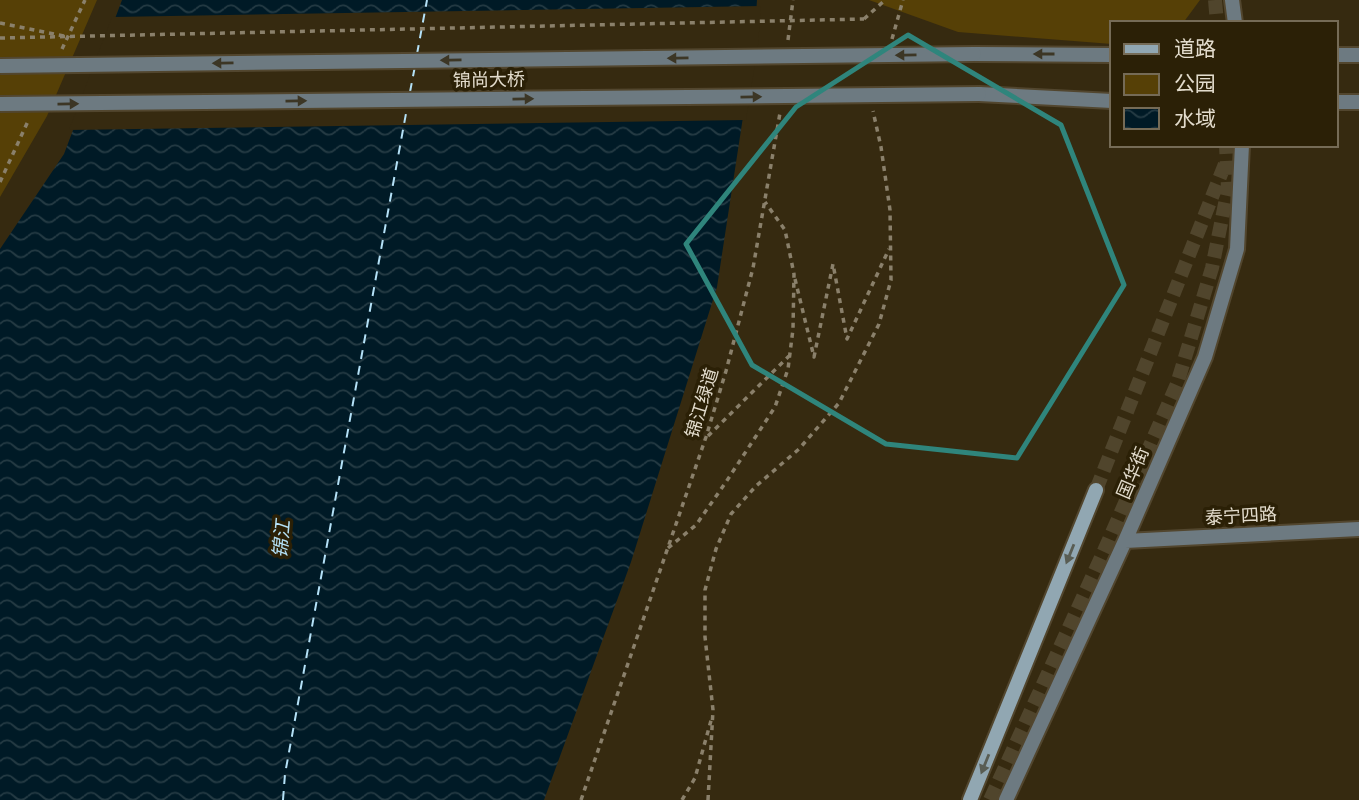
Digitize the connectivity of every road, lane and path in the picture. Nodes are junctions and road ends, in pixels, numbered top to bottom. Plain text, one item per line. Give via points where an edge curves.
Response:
1 (793, 0) edge
2 (886, 0) edge
3 (903, 0) edge
4 (1232, 0) edge
5 (1235, 21) edge
6 (0, 23) edge
7 (64, 37) junction
8 (0, 38) edge
9 (788, 41) dead end
10 (886, 50) dead end
11 (1110, 55) edge
12 (1338, 55) edge
13 (1359, 55) edge
14 (0, 66) edge
15 (870, 99) dead end
16 (1110, 101) edge
17 (1338, 102) edge
18 (1359, 102) edge
19 (0, 104) edge
20 (781, 110) dead end
21 (1242, 147) edge
22 (765, 202) junction
23 (890, 246) junction
24 (794, 274) junction
25 (790, 355) junction
26 (706, 437) junction
27 (1096, 490) tunnel mouth
28 (1359, 529) edge
29 (1125, 541) junction
30 (666, 548) junction
31 (713, 710) junction
32 (581, 800) edge
33 (682, 800) edge
34 (708, 800) edge
35 (970, 800) edge
36 (1006, 800) edge

1 - 9 path
2 - 7 path, bridge via 864,19
3 - 10 path
4 - 5 street
6 - 7 path, bridge
7 - 8 path, bridge
11 -> 14 street, 锦尚大桥, bridge
12 - 13 street
15 - 23 path via 890,210
19 -> 16 street, 锦尚大桥, bridge via 979,94
17 - 18 street
20 - 22 path, 锦江绿道
21 - 29 street, 国华街 via 1237,249 1205,357
22 - 24 path via 785,230
22 - 26 path, 锦江绿道 via 753,268
23 - 24 path via 847,339 833,264 814,356
23 - 31 path via 891,280 879,324 839,403 799,449 731,513 716,549 705,590
24 - 25 path
25 - 26 path
25 - 30 path via 775,407 696,525
26 - 30 path, 锦江绿道
27 -> 35 main road
28 - 29 street, 泰宁四路
29 - 36 street, 国华街
30 - 32 path, 锦江绿道
31 - 33 path via 695,778
31 - 34 path

